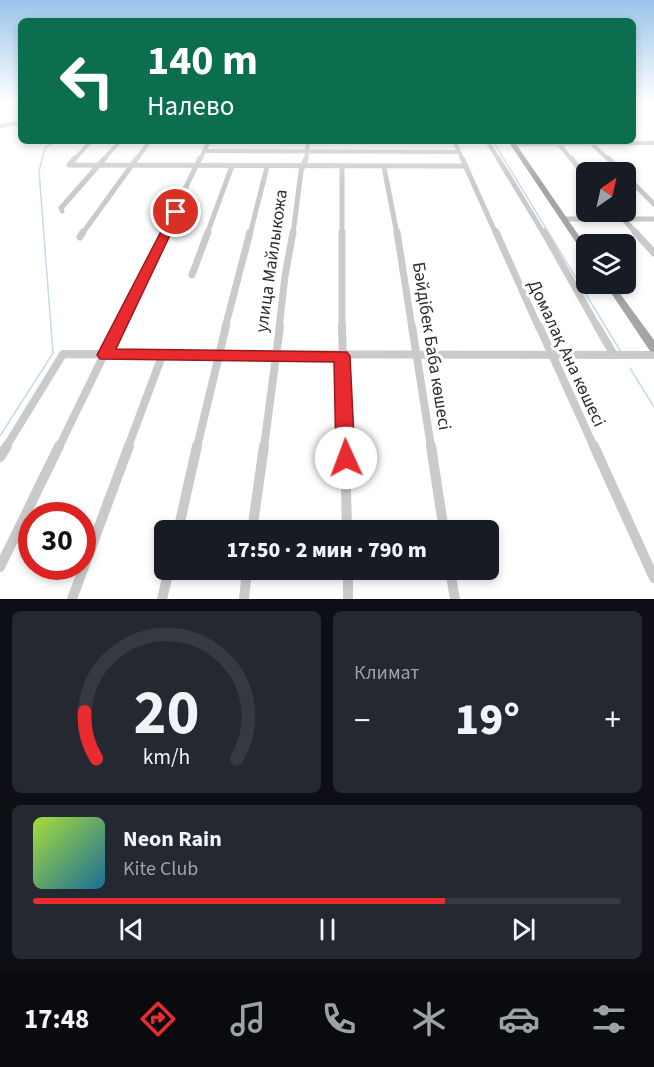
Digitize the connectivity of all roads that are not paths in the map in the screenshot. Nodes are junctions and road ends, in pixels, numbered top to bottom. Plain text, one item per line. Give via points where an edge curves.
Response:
1 (636, 143) edge
2 (654, 143) edge
3 (88, 144) edge
4 (117, 144) edge
5 (148, 144) edge
6 (208, 144) edge
7 (307, 144) edge
8 (455, 144) edge
9 (490, 144) edge
10 (513, 144) edge
11 (559, 144) edge
12 (592, 144) edge
13 (204, 151) junction
14 (306, 151) junction
15 (459, 152) junction
16 (611, 162) edge
17 (576, 165) edge
18 (98, 166) junction
19 (131, 166) junction
20 (198, 166) junction
21 (232, 166) junction
22 (466, 166) junction
23 (267, 167) junction
24 (303, 167) junction
25 (342, 167) junction
26 (384, 167) junction
27 (636, 186) edge
28 (654, 204) edge
29 (62, 211) dead end
30 (636, 218) edge
31 (565, 219) junction
32 (576, 219) edge
33 (654, 219) edge
34 (627, 222) edge
35 (576, 236) edge
36 (80, 237) dead end
37 (654, 253) edge
38 (192, 275) dead end
39 (616, 294) edge
40 (654, 348) edge
41 (105, 355) junction
42 (616, 355) junction
43 (162, 356) junction
44 (218, 356) junction
45 (276, 356) junction
46 (342, 356) junction
47 (553, 356) junction
48 (654, 356) edge
49 (415, 357) junction
50 (0, 457) edge
51 (181, 520) edge
52 (254, 520) edge
53 (347, 520) edge
54 (442, 520) edge
55 (0, 567) edge
56 (654, 578) edge
57 (167, 580) edge
58 (246, 580) edge
59 (348, 580) edge
60 (452, 580) edge
61 (72, 599) edge
62 (162, 599) edge
63 (244, 599) edge
64 (348, 599) edge
65 (455, 599) edge

1 - 2 street
3 - 18 street via 69,164
4 - 18 street
5 - 19 street
6 - 13 street
7 - 14 street, улица Майлыкожа
8 - 15 street, Домалақ Ана көшесі
9 - 42 street
10 - 31 main road
11 - 17 street
12 - 16 street
13 - 14 street
13 - 20 street
14 - 15 street
14 - 24 street, улица Майлыкожа
15 - 22 street, Домалақ Ана көшесі
18 - 19 street
18 - 29 street
19 - 20 street
19 - 36 street
20 - 21 street
20 - 41 street
21 - 23 street
21 - 38 street
22 - 26 street
22 - 47 street, Домалақ Ана көшесі
23 - 24 street
23 - 44 street
24 - 25 street
24 - 45 street, улица Майлыкожа
25 - 26 street
25 - 46 street
26 - 49 street, Бәйдібек Баба көшесі
27 - 28 street
30 - 33 street
31 - 32 street
31 - 35 main road
34 - 37 street
39 - 40 main road
41 - 43 street
41 - 50 street via 63,354
41 - 55 street
42 - 47 street
42 - 48 street
43 - 44 street
43 - 61 street
44 - 45 street
44 - 51 street
45 - 46 street
45 - 52 street, улица Майлыкожа
46 - 49 street
46 - 53 street
47 - 49 street
47 - 56 street, Домалақ Ана көшесі
49 - 54 street, Бәйдібек Баба көшесі
57 - 62 street
58 - 63 street
59 - 64 street
60 - 65 street

